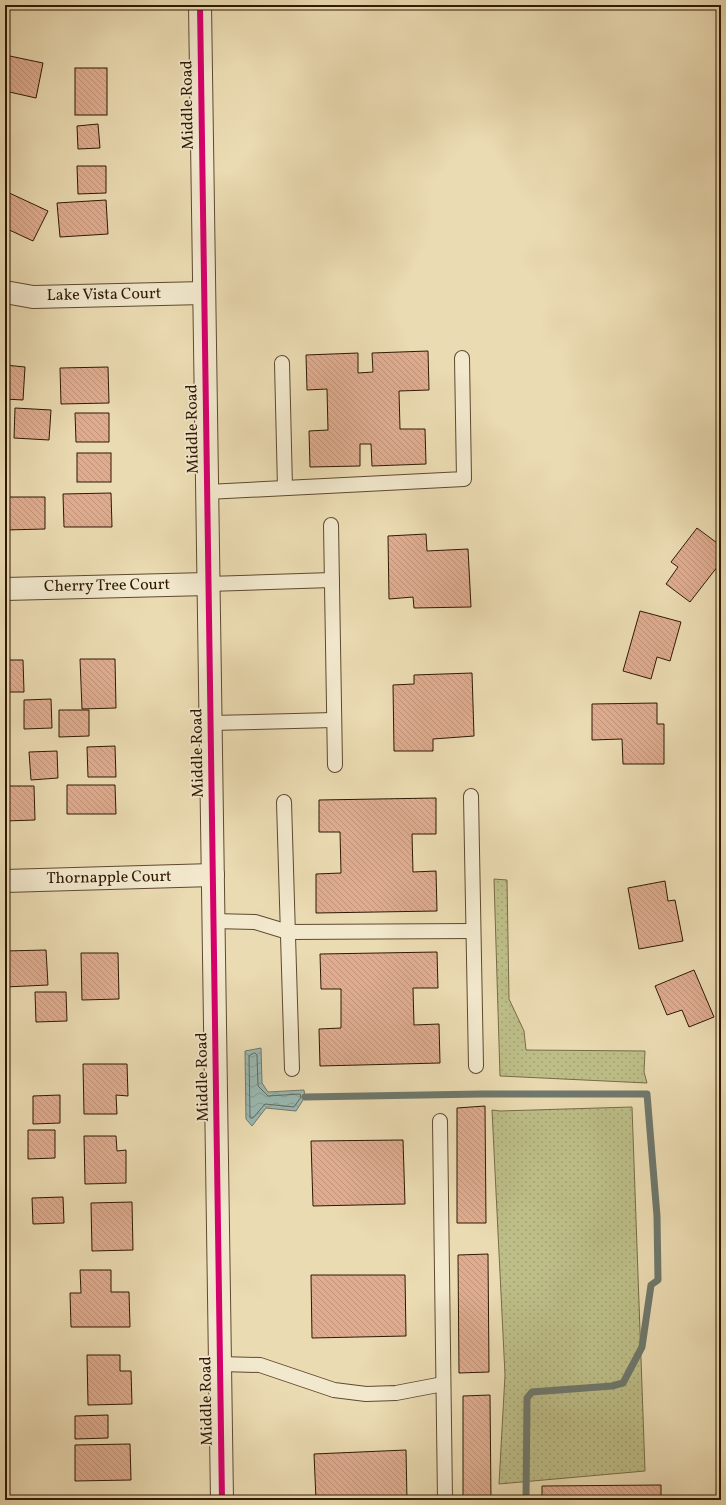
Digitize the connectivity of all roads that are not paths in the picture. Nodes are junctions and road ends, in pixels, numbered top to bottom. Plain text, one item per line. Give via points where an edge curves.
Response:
1 (200, 5) edge
2 (5, 292) edge
3 (204, 293) junction
4 (462, 358) dead end
5 (282, 363) dead end
6 (285, 488) junction
7 (207, 492) junction
8 (331, 525) dead end
9 (332, 580) junction
10 (208, 584) junction
11 (5, 588) edge
12 (334, 720) junction
13 (210, 723) junction
14 (335, 765) dead end
15 (471, 796) dead end
16 (284, 802) dead end
17 (213, 875) junction
18 (5, 881) edge
19 (213, 921) junction
20 (473, 931) junction
21 (288, 932) junction
22 (476, 1066) dead end
23 (292, 1069) dead end
24 (440, 1121) dead end
25 (220, 1364) junction
26 (443, 1384) junction
27 (222, 1500) edge
28 (445, 1500) edge

1 - 3 street, Middle Road
2 - 3 street, Lake Vista Court via 33,296
3 - 7 street, Middle Road
4 - 6 lane via 464,479
5 - 6 lane
6 - 7 lane
7 - 10 street, Middle Road
8 - 9 lane
9 - 10 lane
9 - 12 lane
10 - 11 street, Cherry Tree Court
10 - 13 street, Middle Road
12 - 13 lane
12 - 14 lane
13 - 17 street, Middle Road
15 - 20 lane
16 - 21 lane
17 - 18 street, Thornapple Court
17 - 19 street, Middle Road
19 - 21 lane via 255,922
19 - 25 street, Middle Road
20 - 21 lane
20 - 22 lane
21 - 23 lane
24 - 26 lane
25 - 26 lane via 260,1365 334,1390 366,1394 396,1393
25 - 27 street, Middle Road
26 - 28 lane

